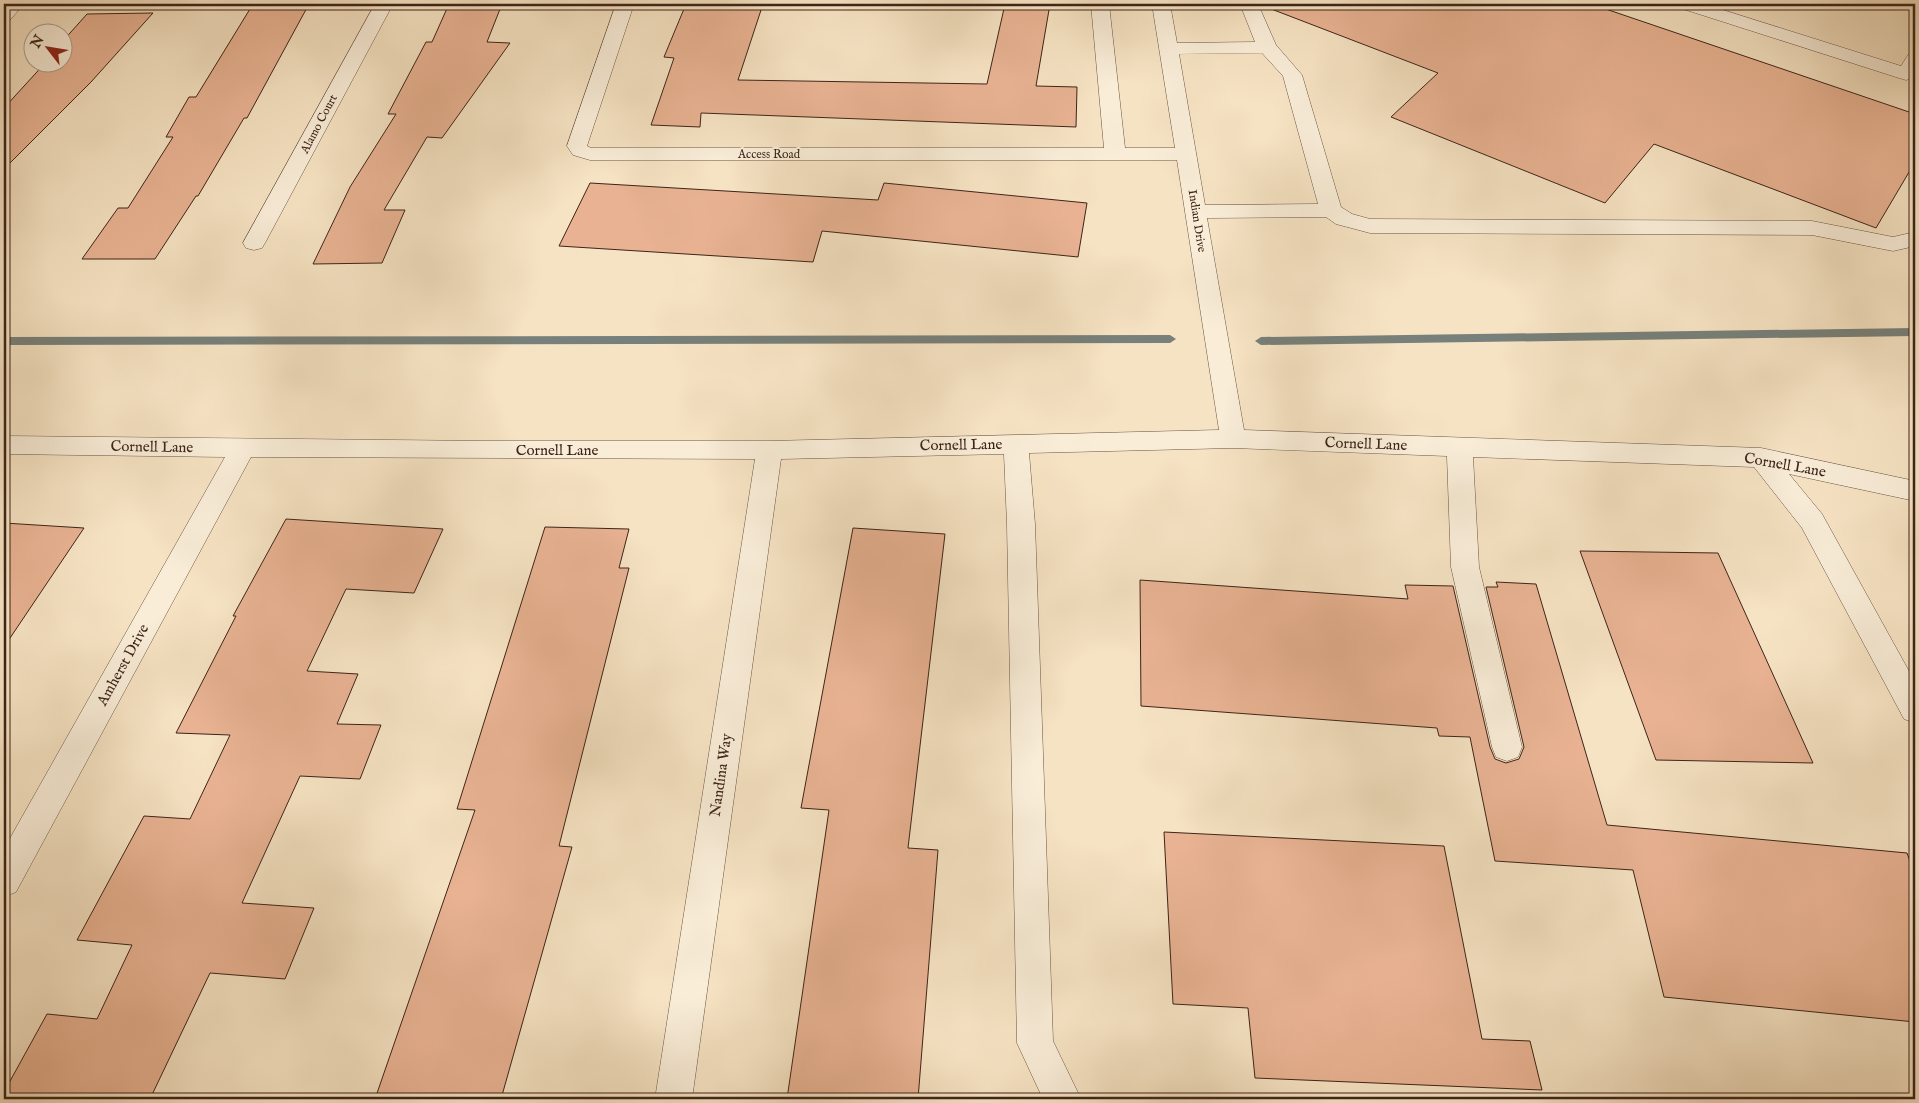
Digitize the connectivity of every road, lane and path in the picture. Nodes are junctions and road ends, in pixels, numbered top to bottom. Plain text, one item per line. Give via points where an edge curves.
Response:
1 (15, 4) edge
2 (384, 4) edge
3 (625, 4) edge
4 (1100, 4) edge
5 (1161, 4) edge
6 (1249, 4) edge
7 (1686, 4) edge
8 (4, 16) edge
9 (1267, 48) junction
10 (1168, 49) junction
11 (1912, 70) edge
12 (1115, 153) junction
13 (1186, 154) junction
14 (1331, 210) junction
15 (1195, 212) junction
16 (1915, 239) edge
17 (254, 243) dead end
18 (1233, 439) junction
19 (1016, 444) junction
20 (4, 445) edge
21 (243, 448) junction
22 (1460, 448) junction
23 (769, 450) junction
24 (1761, 458) junction
25 (1915, 491) edge
26 (1915, 710) edge
27 (1506, 747) dead end
28 (4, 882) edge
29 (673, 1099) edge
30 (1062, 1099) edge

1 - 8 street
2 - 17 street, Alamo Court
3 - 12 street, Access Road via 577,146 585,153
4 - 12 street
5 - 10 street, Indian Drive
6 - 9 street
7 - 11 street
9 - 10 street
9 - 14 street via 1292,75
10 - 13 street, Indian Drive
12 - 13 street, Access Road
13 - 15 street, Indian Drive
14 - 15 street
14 - 16 street via 1344,219 1370,226 1812,228 1893,244
15 - 18 street, Indian Drive
18 - 19 street, Cornell Lane
18 - 22 street, Cornell Lane
19 - 23 street, Cornell Lane
19 - 30 street via 1035,1043
20 - 21 street, Cornell Lane
21 - 23 street, Cornell Lane
21 - 28 street, Amherst Drive
22 - 24 street, Cornell Lane
22 - 27 street via 1466,567
23 - 29 street, Nandina Way
24 - 25 street, Cornell Lane
24 - 26 street via 1812,520

